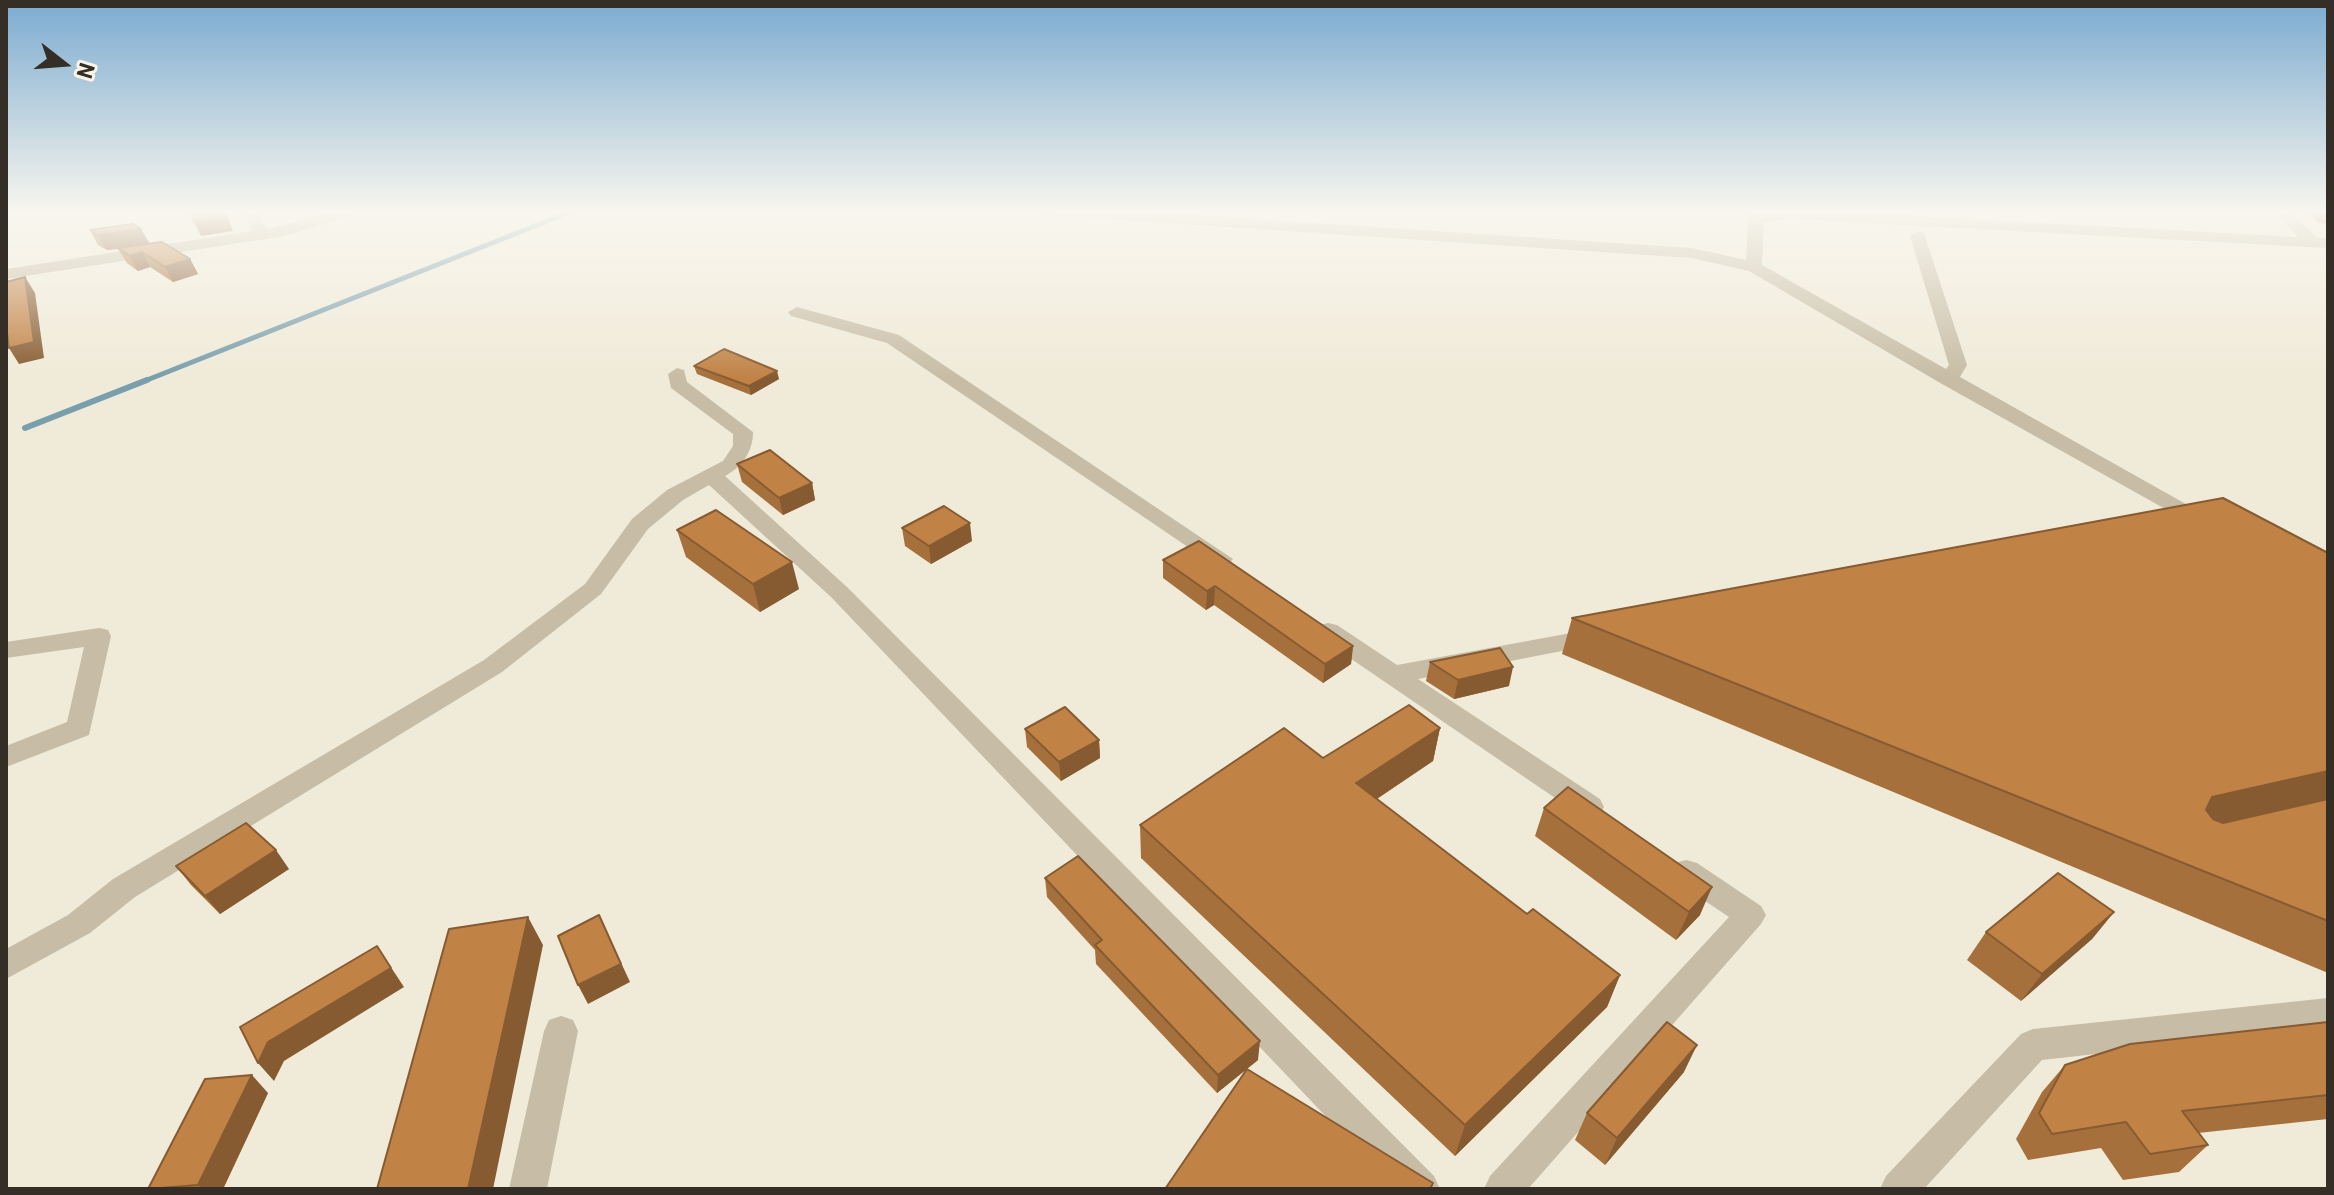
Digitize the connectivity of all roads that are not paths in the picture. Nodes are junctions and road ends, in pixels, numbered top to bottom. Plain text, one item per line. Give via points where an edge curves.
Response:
1 (60, 266) edge
2 (1749, 266) edge
3 (1927, 266) edge
4 (1754, 267) joint
5 (6, 274) edge
6 (797, 312) dead end
7 (677, 374) dead end
8 (1949, 380) junction
9 (713, 477) junction
10 (2169, 527) edge
11 (1235, 569) edge
12 (1314, 622) edge
13 (1625, 630) edge
14 (6, 650) edge
15 (1393, 675) junction
16 (6, 757) edge
17 (1618, 826) edge
18 (1657, 853) edge
19 (6, 965) edge
20 (2328, 1013) edge
21 (561, 1031) dead end
22 (528, 1189) edge
23 (1421, 1189) edge
24 (1503, 1189) edge
25 (1899, 1189) edge

1 - 5 street
2 - 4 street
3 - 8 street via 1958,365
4 - 8 street
6 - 11 street via 893,339
7 - 9 street via 678,384 743,432 743,446
8 - 10 street via 2207,525
9 - 19 street via 675,495 640,524 593,589 493,666
9 - 23 street via 839,592
12 - 15 street
13 - 15 street
14 - 16 street via 99,636 79,728
15 - 17 street
18 - 24 street via 1750,915
20 - 25 street via 2033,1045
21 - 22 street

